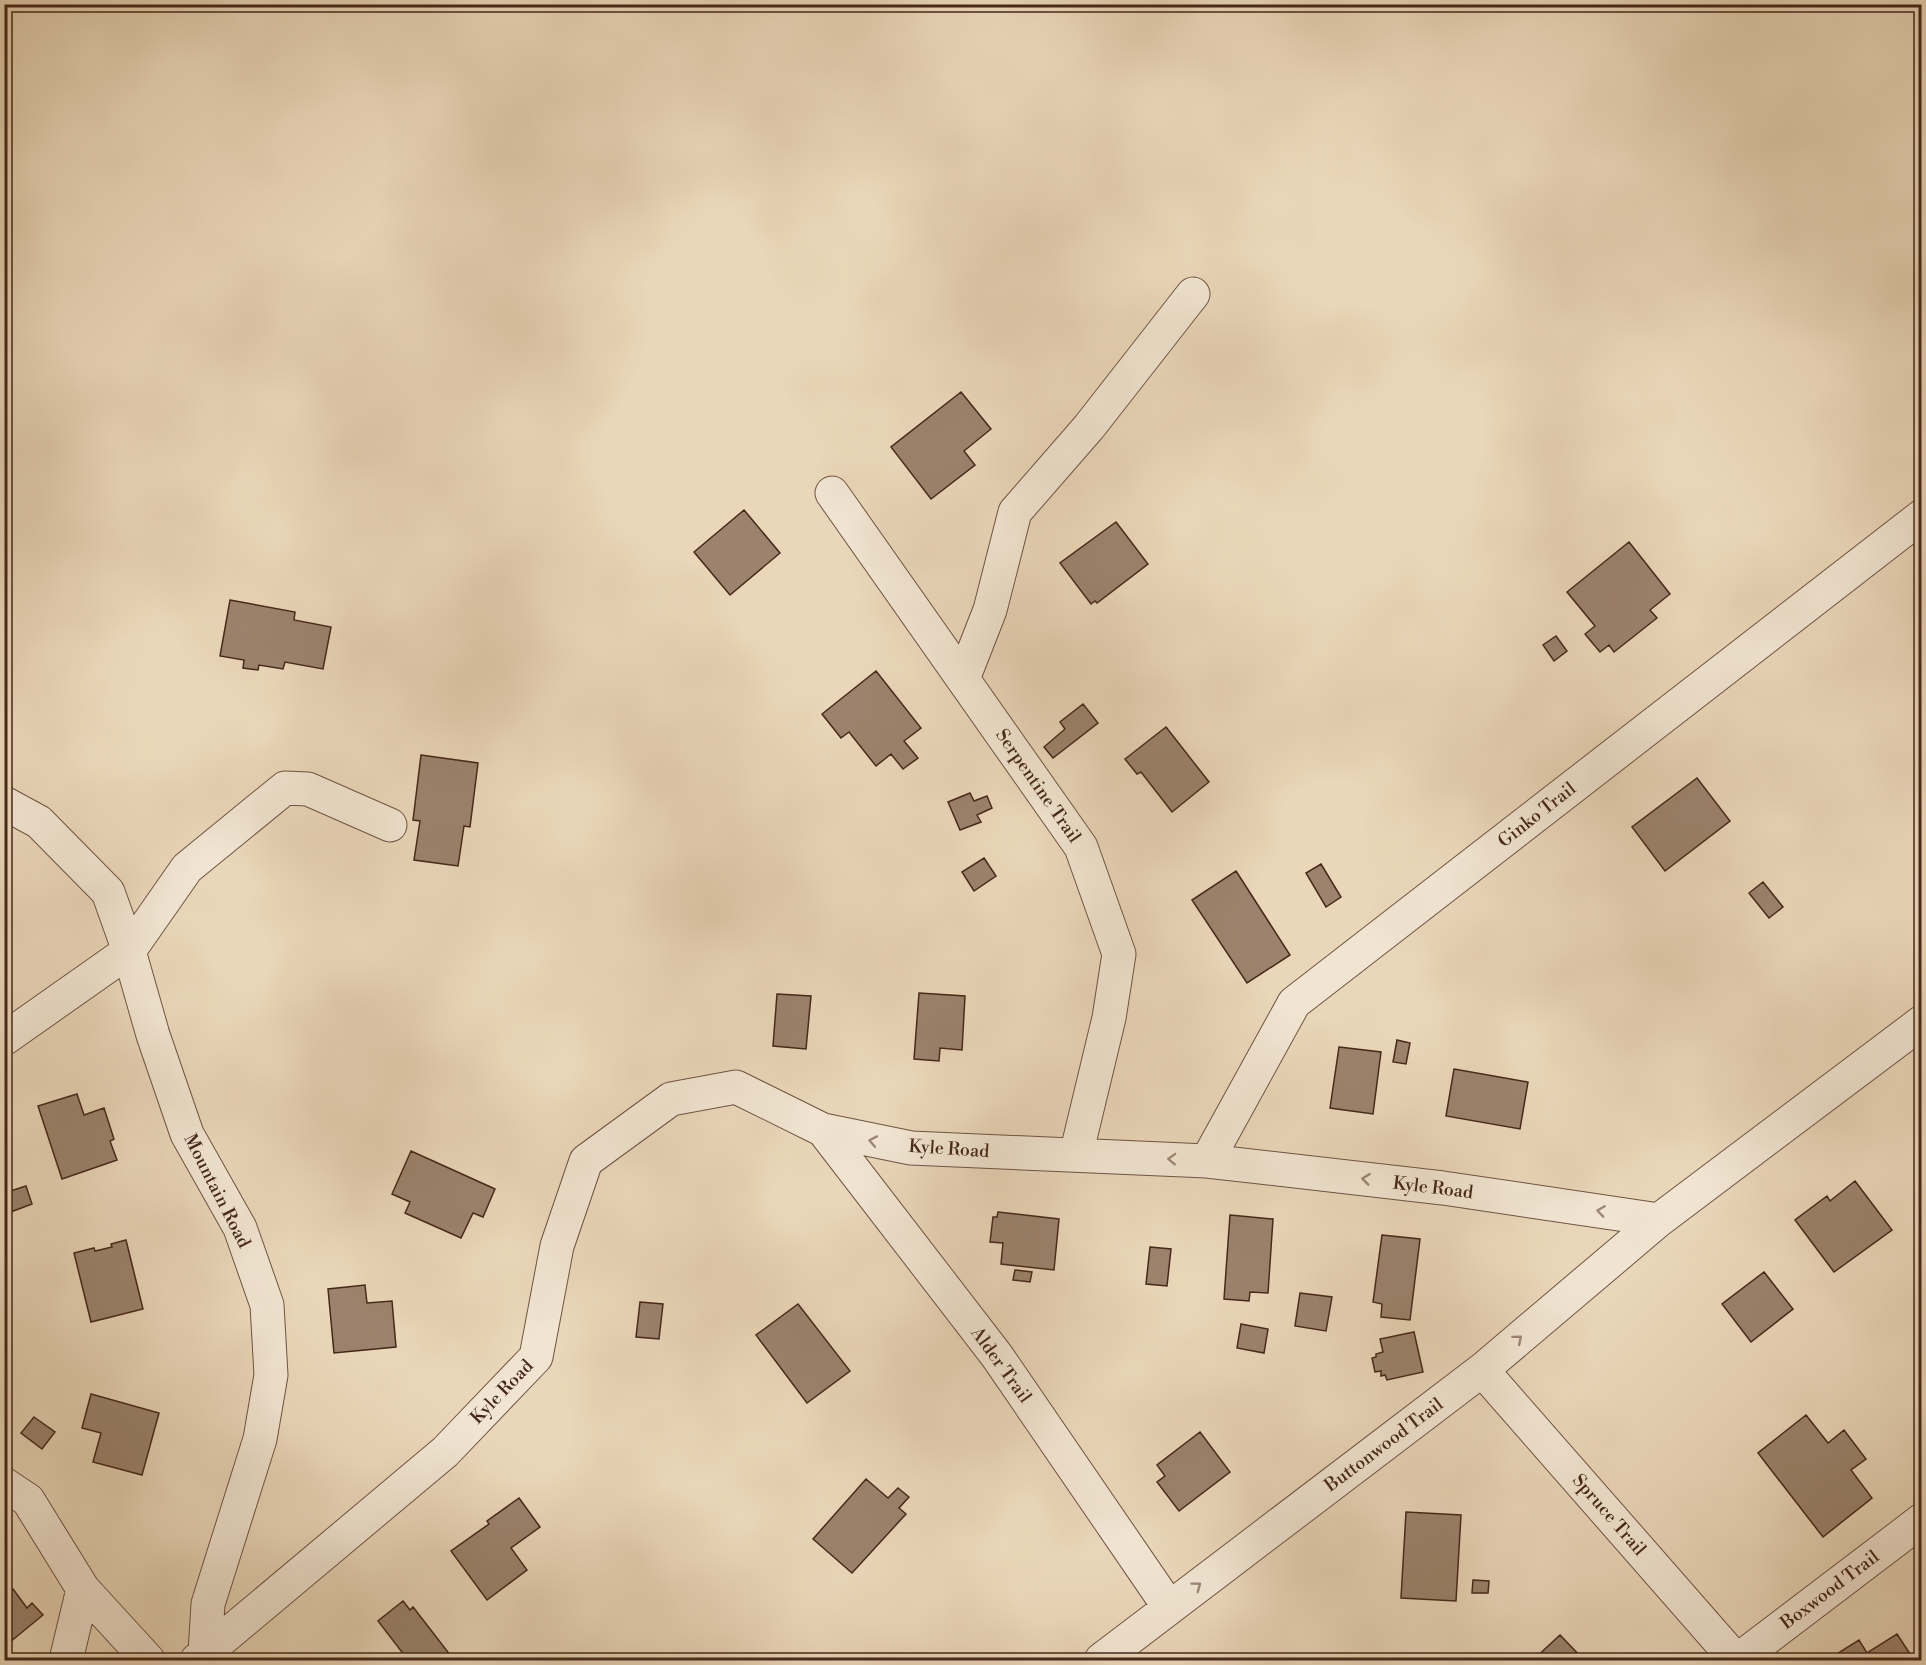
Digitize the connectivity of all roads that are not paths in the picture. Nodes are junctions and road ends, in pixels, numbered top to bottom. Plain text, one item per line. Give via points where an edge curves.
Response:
1 (1193, 294) dead end
2 (832, 493) dead end
3 (1922, 516) edge
4 (963, 679) junction
5 (4, 803) edge
6 (390, 825) dead end
7 (129, 951) junction
8 (1922, 1022) edge
9 (4, 1039) edge
10 (823, 1130) junction
11 (1076, 1155) junction
12 (1207, 1161) junction
13 (1659, 1220) junction
14 (1482, 1370) junction
15 (4, 1484) edge
16 (1922, 1520) edge
17 (83, 1589) junction
18 (1169, 1607) junction
19 (205, 1658) edge
20 (66, 1660) edge
21 (148, 1660) edge
22 (1101, 1660) edge
23 (1737, 1660) edge

1 - 4 street via 1089,427 1015,512 990,610
2 - 4 street, Serpentine Trail
3 - 12 street, Ginko Trail via 1294,1003
4 - 11 street, Serpentine Trail via 1081,847 1119,954 1109,1018
5 - 7 street, Mountain Road via 39,822 108,892
6 - 7 street via 308,789 285,788 187,868
7 - 9 street
7 - 19 street, Mountain Road via 187,1134 240,1228 267,1305 271,1375 260,1439 208,1604
8 - 13 street
11 -> 10 street, Kyle Road via 911,1148
10 - 18 street, Alder Trail via 997,1356
10 - 19 street, Kyle Road via 736,1087 671,1099 586,1161 557,1246 536,1357 445,1452
12 -> 11 street, Kyle Road
13 -> 12 street, Kyle Road via 1443,1188
14 -> 13 street, Buttonwood Trail
18 -> 14 street, Buttonwood Trail
14 - 23 street, Spruce Trail
15 - 17 street via 28,1500
16 - 23 street, Boxwood Trail
17 - 20 street
17 - 21 street
18 - 22 street, Buttonwood Trail

